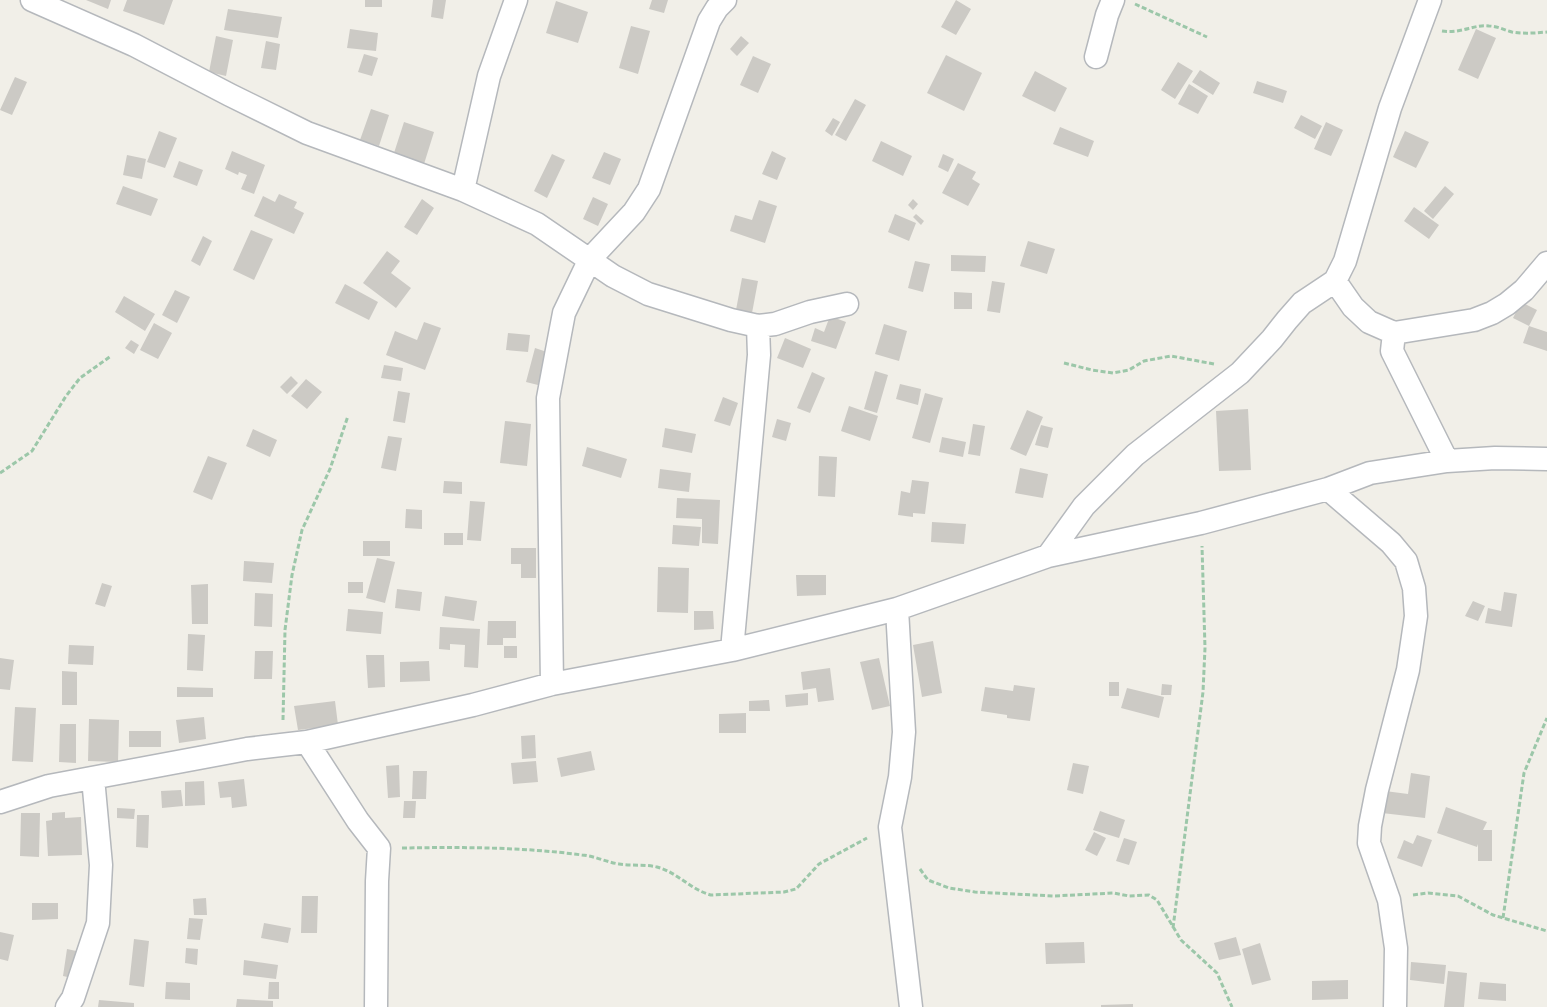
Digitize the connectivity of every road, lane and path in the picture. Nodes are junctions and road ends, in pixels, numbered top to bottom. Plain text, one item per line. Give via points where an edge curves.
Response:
1 (32, 0) edge
2 (516, 0) edge
3 (725, 0) edge
4 (1123, 2) edge
5 (1427, 7) edge
6 (1547, 32) edge
7 (1207, 37) dead end
8 (1096, 57) dead end
9 (463, 190) junction
10 (590, 259) junction
11 (1547, 263) edge
12 (1336, 281) junction
13 (846, 304) dead end
14 (758, 326) junction
15 (1394, 334) junction
16 (112, 356) dead end
17 (1064, 363) dead end
18 (1247, 365) junction
19 (348, 416) dead end
20 (1547, 459) edge
21 (1447, 461) junction
22 (0, 473) edge
23 (1328, 489) junction
24 (1201, 523) junction
25 (1048, 556) junction
26 (897, 609) junction
27 (732, 650) junction
28 (552, 684) junction
29 (1547, 718) edge
30 (308, 742) junction
31 (282, 746) junction
32 (93, 778) junction
33 (0, 802) edge
34 (890, 827) junction
35 (379, 848) junction
36 (919, 868) dead end
37 (1386, 893) junction
38 (1503, 918) junction
39 (1173, 929) junction
40 (1547, 931) edge
41 (67, 1007) edge
42 (376, 1007) edge
43 (911, 1007) edge
44 (1232, 1007) edge
45 (1395, 1007) edge

1 - 9 street via 134,45 307,133
2 - 9 street via 489,76
3 - 10 street via 710,21 649,189 634,212
4 - 7 path
4 - 8 street via 1107,15
5 - 6 path via 1440,31 1451,33 1483,26 1531,34
5 - 12 street via 1390,108 1345,261
9 - 10 street via 537,224
10 - 14 street via 613,276 648,294
10 - 28 street via 564,313 548,398
11 - 15 street via 1524,290 1492,313 1474,320
12 - 15 street via 1358,312 1369,322
12 - 18 street via 1302,304
13 - 14 street
14 - 27 street via 759,355
15 - 21 street via 1392,351
16 - 22 path via 80,378 32,451
17 - 18 path via 1113,374 1144,361 1171,356 1212,364
18 - 25 street via 1135,455 1084,506
19 - 31 path via 330,469 302,530 292,575 285,630
20 - 21 street
21 - 23 street via 1370,473
23 - 24 street
23 - 37 street via 1391,543 1406,561 1414,588 1416,616 1408,670 1370,826 1369,843
24 - 25 street
24 - 39 path via 1206,648 1203,692
25 - 26 street
26 - 27 street
26 - 34 street via 904,732 900,777
27 - 28 street
28 - 30 street
29 - 38 path via 1524,773
30 - 31 street
30 - 35 street
31 - 32 street via 247,749
32 - 33 street via 49,786
32 - 41 street via 101,865 98,923 74,998
34 - 35 path via 835,854 819,864 796,889 784,892 711,895 656,867 618,864 560,852 470,847
34 - 43 street
35 - 42 street
36 - 39 path via 928,880 949,888 975,892 1150,896 1157,900
37 - 38 path via 1458,896 1493,916
37 - 45 street via 1396,948
38 - 40 path
39 - 44 path via 1217,973

